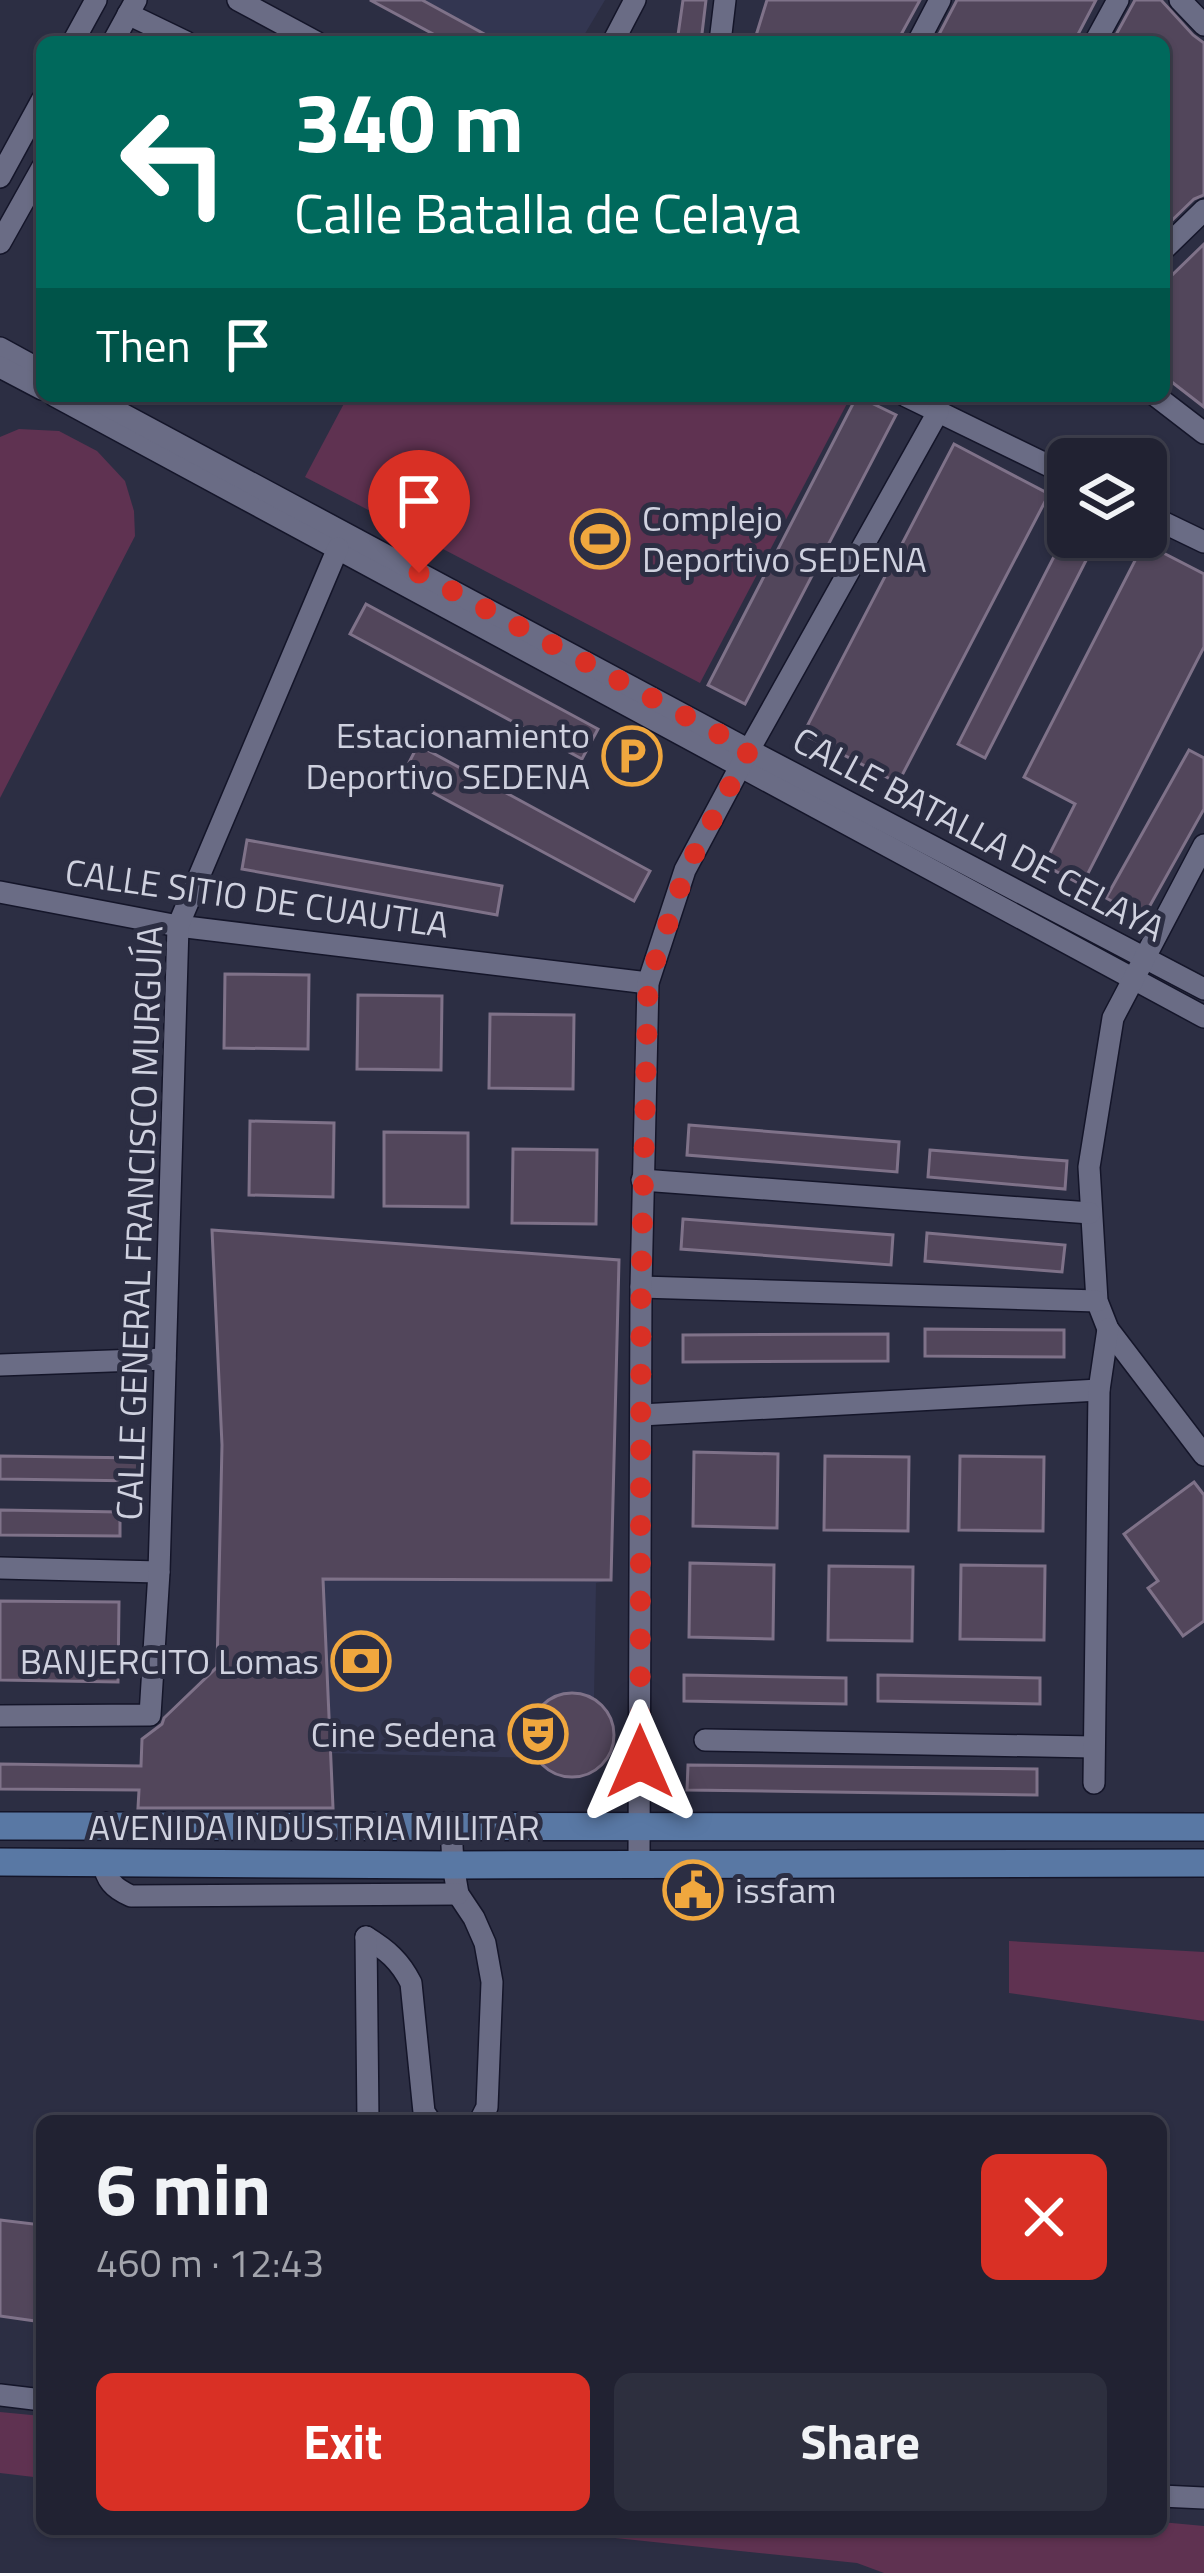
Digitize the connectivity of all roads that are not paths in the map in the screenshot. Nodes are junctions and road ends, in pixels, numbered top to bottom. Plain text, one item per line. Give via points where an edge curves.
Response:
1 (96, 0) edge
2 (238, 0) edge
3 (635, 0) edge
4 (725, 0) edge
5 (940, 0) edge
6 (1118, 0) edge
7 (1180, 0) edge
8 (132, 7) edge
9 (1204, 25) edge
10 (76, 36) edge
11 (115, 36) edge
12 (177, 36) edge
13 (305, 36) edge
14 (616, 36) edge
15 (721, 36) edge
16 (921, 36) edge
17 (1098, 36) edge
18 (36, 111) edge
19 (0, 178) edge
20 (36, 179) edge
21 (1204, 210) edge
22 (0, 243) edge
23 (1170, 243) edge
24 (0, 349) edge
25 (0, 367) edge
26 (36, 368) edge
27 (36, 386) edge
28 (66, 402) edge
29 (100, 402) edge
30 (918, 402) edge
31 (1164, 402) edge
32 (938, 412) junction
33 (1204, 434) edge
34 (1047, 466) edge
35 (1167, 524) edge
36 (1204, 542) edge
37 (338, 548) junction
38 (745, 758) junction
39 (1204, 845) edge
40 (0, 892) edge
41 (178, 926) junction
42 (1139, 968) junction
43 (648, 983) junction
44 (1204, 989) edge
45 (1204, 1017) edge
46 (642, 1180) junction
47 (1090, 1213) junction
48 (641, 1287) junction
49 (1097, 1301) junction
50 (1108, 1329) junction
51 (165, 1359) junction
52 (0, 1365) edge
53 (1099, 1390) junction
54 (641, 1415) junction
55 (1204, 1456) edge
56 (0, 1568) edge
57 (159, 1572) junction
58 (0, 1716) edge
59 (705, 1740) dead end
60 (1093, 1747) junction
61 (1094, 1783) dead end
62 (0, 1826) edge
63 (451, 1826) junction
64 (639, 1827) junction
65 (1204, 1827) edge
66 (103, 1861) junction
67 (0, 1862) edge
68 (1204, 1862) edge
69 (639, 1864) junction
70 (453, 1865) junction
71 (458, 1894) junction
72 (368, 2115) edge
73 (426, 2115) edge
74 (484, 2115) edge
75 (0, 2396) edge
76 (36, 2399) edge
77 (1167, 2496) edge
78 (1204, 2498) edge

1 - 10 street
2 - 13 street
3 - 14 street
4 - 15 street
5 - 16 street
6 - 17 street
7 - 9 street
8 - 11 street
8 - 12 street
18 - 19 street
20 - 22 street
21 - 23 street
24 - 26 street
25 - 27 street
28 - 37 street, CALLE BATALLA DE CELAYA
29 - 38 street, CALLE BATALLA DE CELAYA
30 - 32 street
31 - 33 street
32 - 34 street
32 - 38 street
35 - 36 street
37 - 38 street, CALLE BATALLA DE CELAYA
37 - 41 street, CALLE GENERAL FRANCISCO MURGUÍA
38 - 42 street, CALLE BATALLA DE CELAYA
38 - 43 street via 686,870
39 - 42 street
40 - 41 street, CALLE SITIO DE CUAUTLA
41 - 43 street, CALLE SITIO DE CUAUTLA
41 - 51 street, CALLE GENERAL FRANCISCO MURGUÍA
42 - 44 street, CALLE BATALLA DE CELAYA
42 - 45 street, CALLE BATALLA DE CELAYA
42 - 47 street via 1113,1018 1089,1167
43 - 46 street
46 - 47 street
46 - 48 street
47 - 49 street
48 - 49 street
48 - 54 street
49 - 50 street
50 - 53 street
50 - 55 street
51 - 52 street
51 - 57 street, CALLE GENERAL FRANCISCO MURGUÍA
53 - 54 street
53 - 60 street
54 - 64 street
56 - 57 street
57 - 58 street, CALLE GENERAL FRANCISCO MURGUÍA via 150,1715
59 - 60 street
60 - 61 street
62 - 63 main road, AVENIDA INDUSTRIA MILITAR
63 - 64 main road, AVENIDA INDUSTRIA MILITAR
63 - 70 street
64 - 65 main road, AVENIDA INDUSTRIA MILITAR
64 - 69 street
66 - 67 main road, AVENIDA INDUSTRIA MILITAR
66 - 70 main road, AVENIDA INDUSTRIA MILITAR
66 - 71 street via 109,1882 131,1896
68 - 69 main road, AVENIDA INDUSTRIA MILITAR
69 - 70 main road, AVENIDA INDUSTRIA MILITAR
70 - 71 street
71 - 74 street via 484,1943 492,1982
72 - 73 street via 366,1937 402,1965 411,1983
75 - 76 street
77 - 78 street

